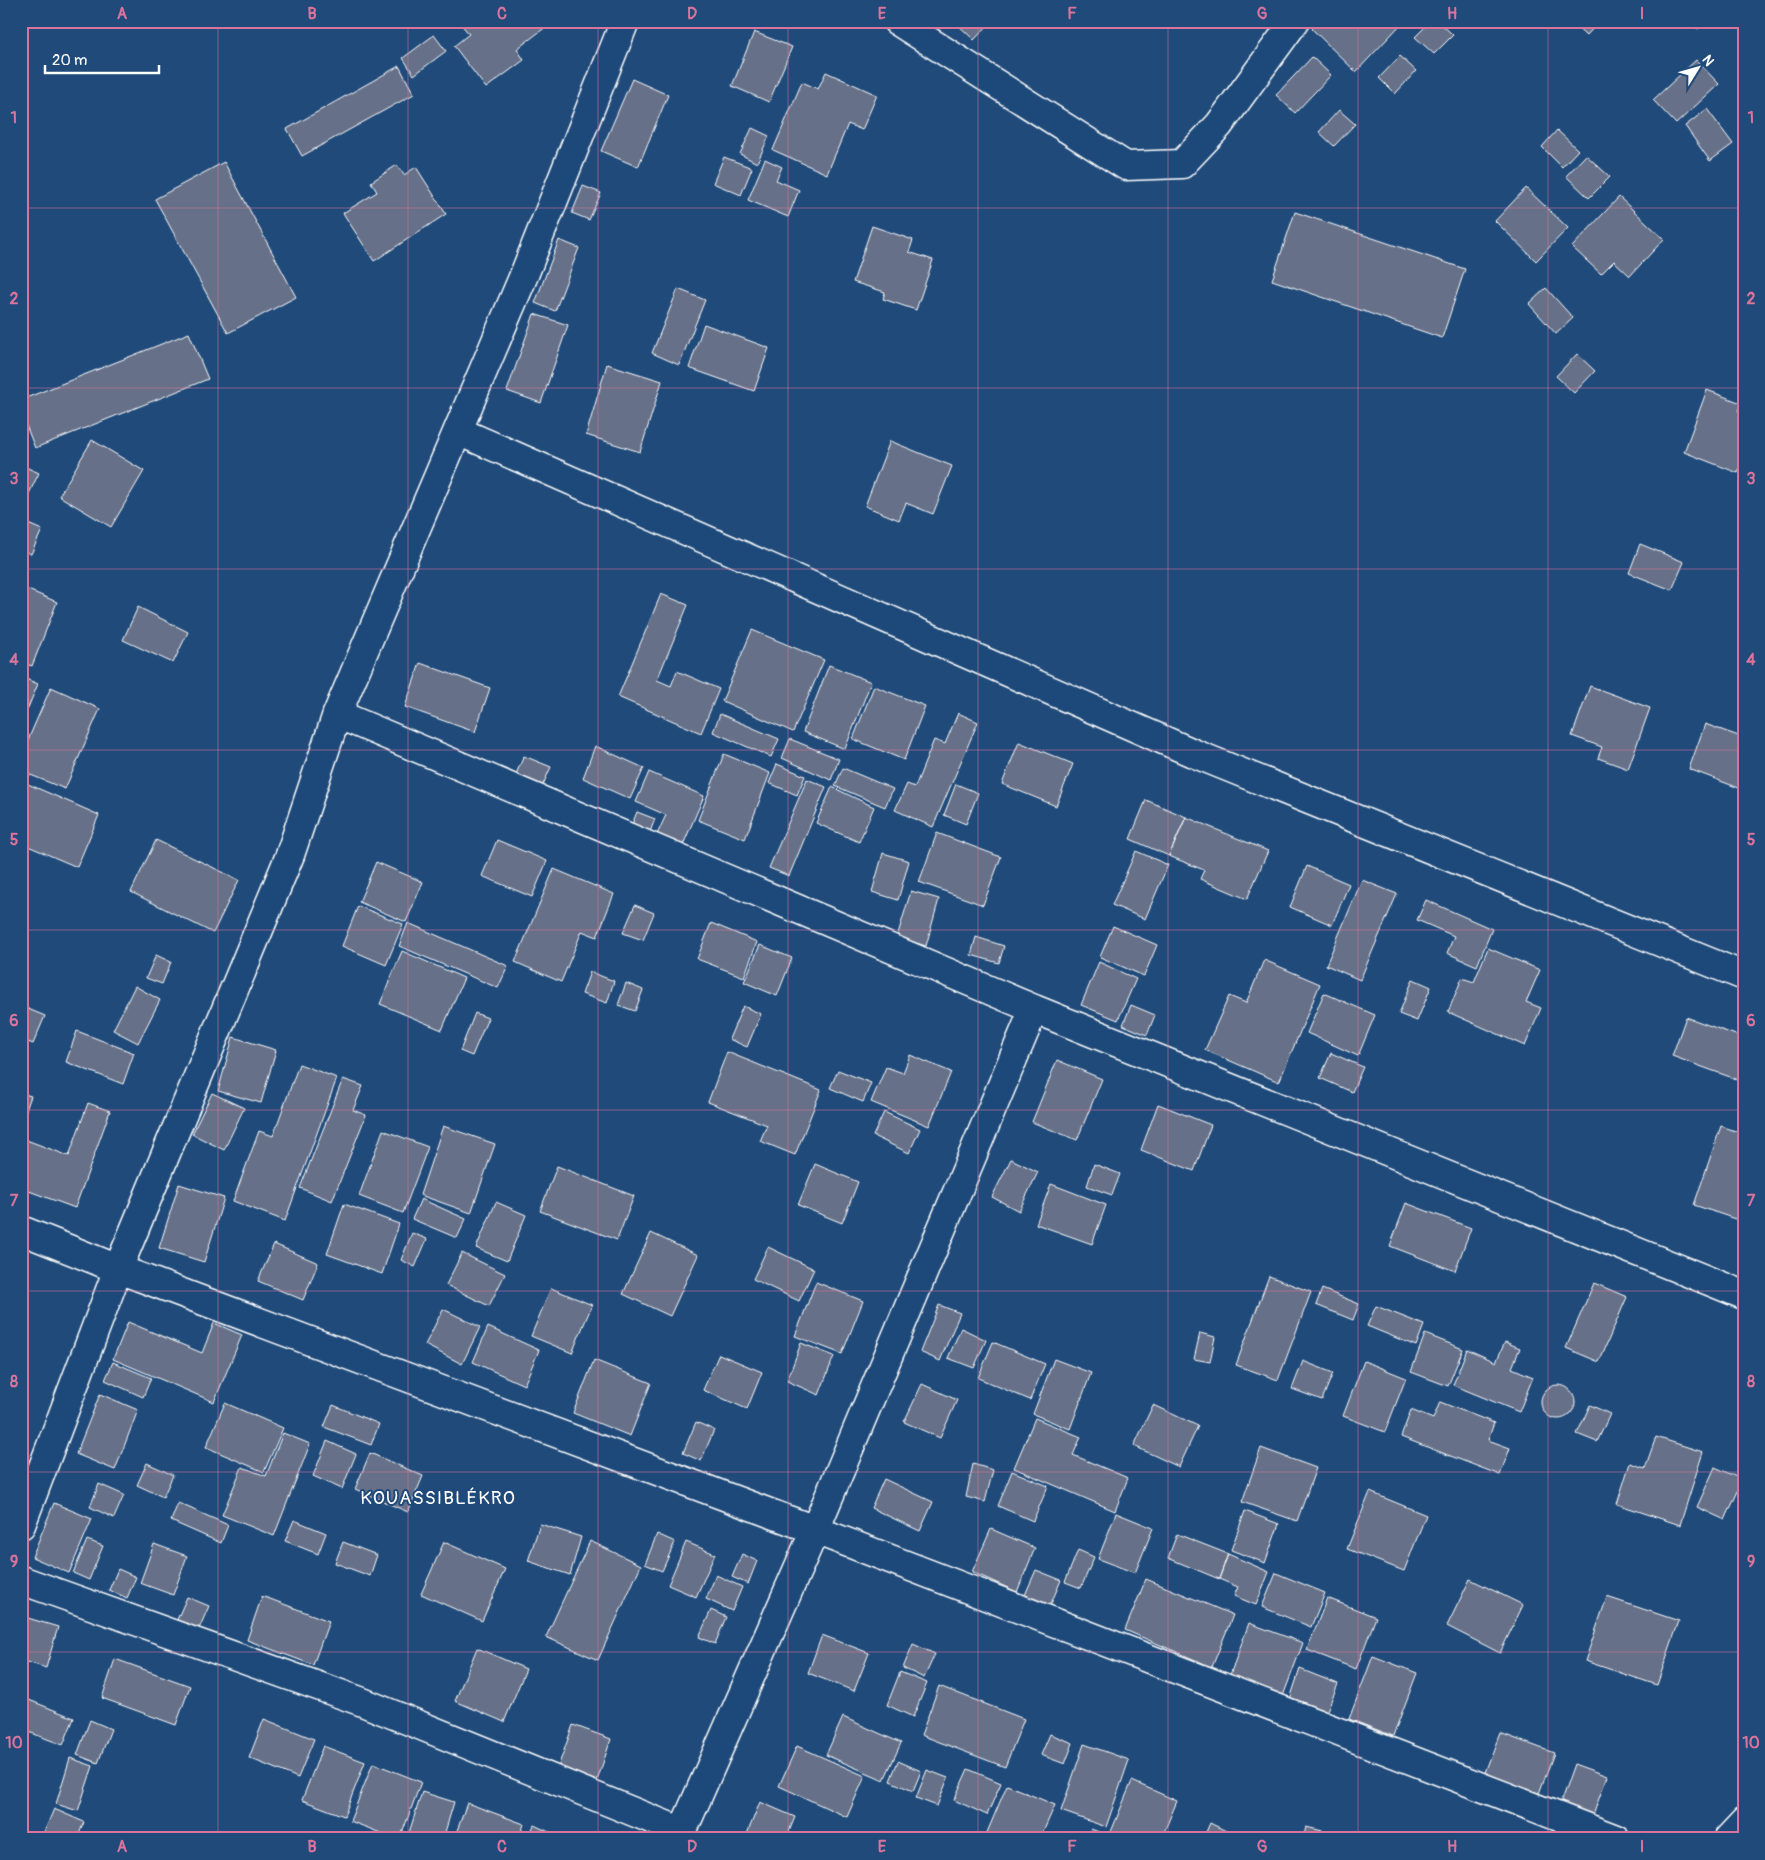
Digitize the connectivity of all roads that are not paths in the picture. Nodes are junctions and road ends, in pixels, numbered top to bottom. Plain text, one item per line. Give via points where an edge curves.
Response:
1 (626, 21) edge
2 (897, 21) edge
3 (1295, 21) edge
4 (458, 431) junction
5 (337, 714) junction
6 (1744, 976) edge
7 (1034, 1009) junction
8 (21, 1230) edge
9 (118, 1269) junction
10 (1744, 1295) edge
11 (21, 1525) edge
12 (815, 1530) junction
13 (21, 1580) edge
14 (1744, 1822) edge
15 (681, 1835) edge
16 (1616, 1839) edge
17 (1728, 1839) edge

1 - 4 street
2 - 3 street via 1126,166 1182,164 1219,125
4 - 5 street
4 - 6 street via 1192,753
5 - 7 street
5 - 9 street via 290,855
7 - 10 street
7 - 12 street
8 - 9 street
9 - 11 street
9 - 12 street
12 - 15 street
12 - 16 street
13 - 15 street via 360,1701
14 - 17 street

